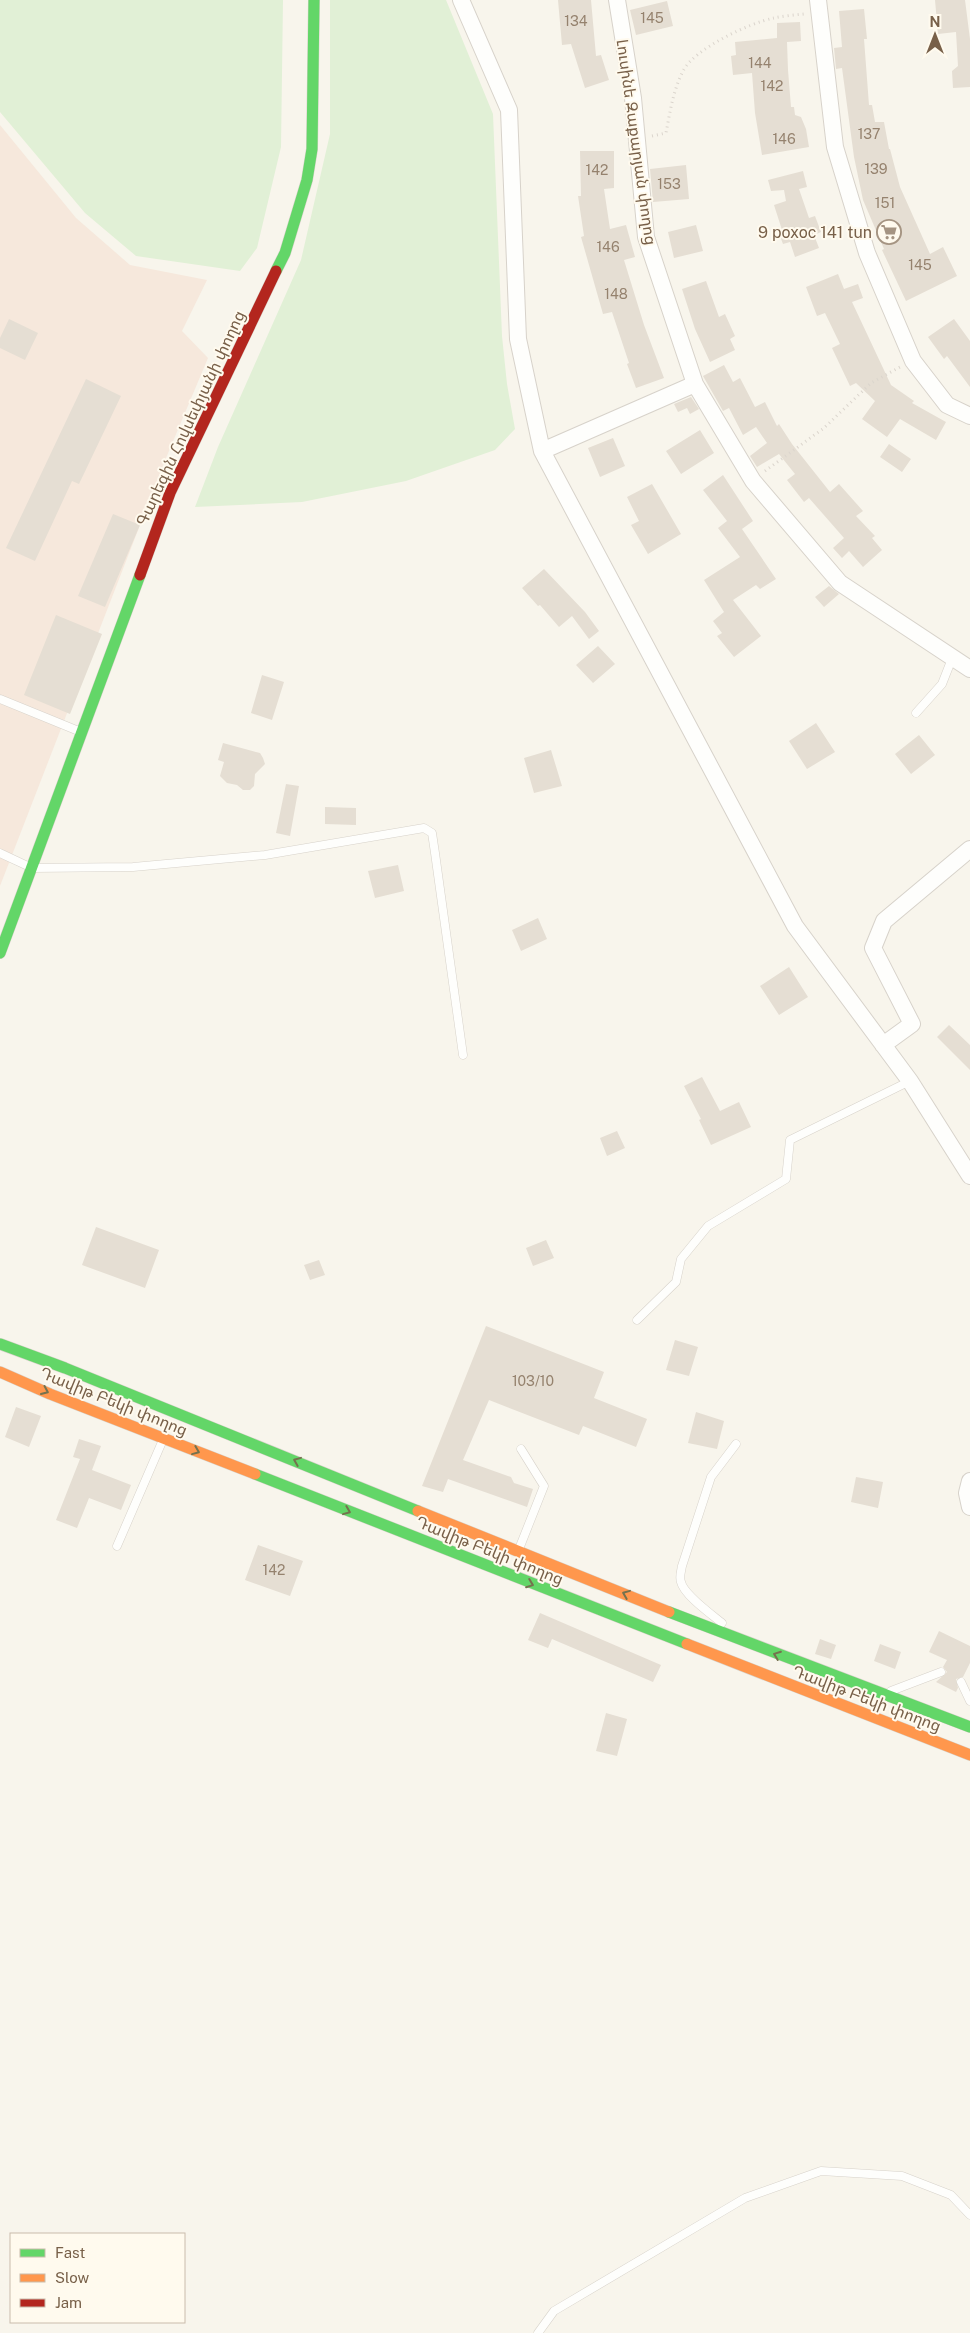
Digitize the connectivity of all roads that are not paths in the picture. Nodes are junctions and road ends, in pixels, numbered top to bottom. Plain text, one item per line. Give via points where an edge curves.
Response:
1 (314, 0) edge
2 (461, 0) edge
3 (617, 0) edge
4 (819, 6) edge
5 (695, 384) junction
6 (970, 416) edge
7 (542, 451) junction
8 (953, 656) junction
9 (970, 669) edge
10 (0, 698) edge
11 (916, 712) dead end
12 (83, 732) junction
13 (970, 848) edge
14 (0, 853) edge
15 (32, 868) junction
16 (0, 953) edge
17 (883, 1045) junction
18 (463, 1055) dead end
19 (910, 1081) junction
20 (970, 1176) edge
21 (637, 1320) dead end
22 (0, 1344) edge
23 (0, 1372) edge
24 (164, 1438) junction
25 (736, 1444) dead end
26 (521, 1449) dead end
27 (970, 1481) edge
28 (970, 1507) edge
29 (117, 1546) dead end
30 (514, 1563) junction
31 (744, 1642) junction
32 (941, 1672) dead end
33 (961, 1682) dead end
34 (882, 1695) junction
35 (970, 1701) edge
36 (970, 1727) edge
37 (970, 1755) edge
38 (970, 2215) edge
39 (538, 2333) edge

1 - 12 main road, Գարեգին Հովսեփյանի փողոց via 312,149 292,232 272,281 170,493
2 - 7 street via 510,110 518,339
3 - 5 street, Լուսինե Զաքարյան փողոց via 633,98 646,237
4 - 6 street via 835,147 867,253 913,361 947,405
5 - 7 street
5 - 8 street, Լուսինե Զաքարյան փողոց via 753,481 840,582
7 - 17 street via 795,926
8 - 9 street, Լուսինե Զաքարյան փողոց
8 - 11 lane via 942,684
10 - 12 lane
12 - 15 main road, Գարեգին Հովսեփյանի փողոց
13 - 17 street via 884,921 873,948 912,1024
14 - 15 lane
15 - 16 main road, Գարեգին Հովսեփյանի փողոց
15 - 18 lane via 133,866 265,855 424,828 432,833 436,853
17 - 19 street
19 - 20 street
19 - 21 lane via 790,1140 786,1179 708,1226 681,1259 676,1282
30 -> 22 main road, Դավիթ Բեկի փողոց via 65,1368
23 -> 24 main road, Դավիթ Բեկի փողոց
24 - 29 lane
24 -> 30 main road, Դավիթ Բեկի փողոց
25 - 31 lane via 711,1477 680,1580 690,1595
26 - 30 lane via 544,1486
27 - 28 street via 967,1493
31 -> 30 main road, Դավիթ Բեկի փողոց
30 -> 37 main road, Դավիթ Բեկի փողոց
34 -> 31 main road, Դավիթ Բեկի փողոց
32 - 34 lane
33 - 35 lane
34 - 36 main road, Դավիթ Բեկի փողոց
38 - 39 lane via 951,2195 902,2176 821,2171 745,2198 554,2310

